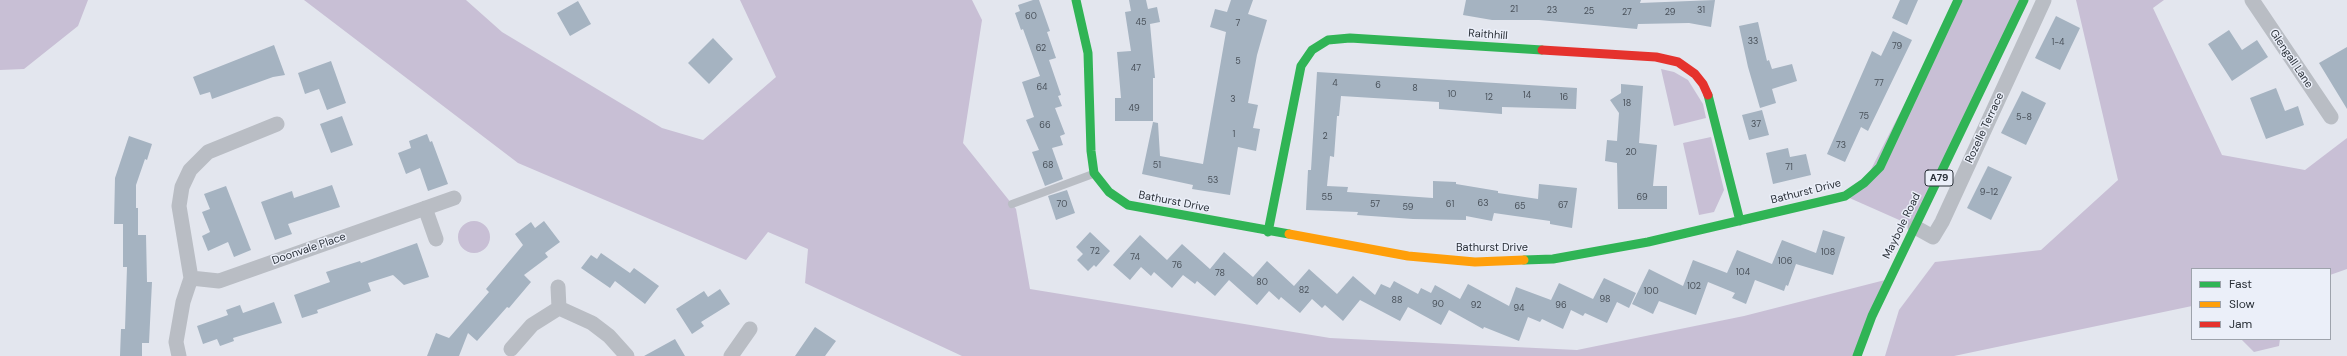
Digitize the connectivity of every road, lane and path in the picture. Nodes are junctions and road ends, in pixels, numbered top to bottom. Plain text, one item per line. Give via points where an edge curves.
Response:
1 (1076, 0) edge
2 (1958, 0) edge
3 (2024, 0) edge
4 (2044, 0) edge
5 (2252, 0) edge
6 (2331, 117) dead end
7 (277, 124) dead end
8 (1094, 173) junction
9 (454, 198) dead end
10 (1012, 204) dead end
11 (425, 208) junction
12 (1740, 220) junction
13 (1915, 227) junction
14 (1268, 232) junction
15 (436, 239) dead end
16 (190, 278) junction
17 (558, 287) dead end
18 (559, 308) junction
19 (750, 329) dead end
20 (512, 349) dead end
21 (179, 356) edge
22 (627, 356) edge
23 (731, 356) edge
24 (1857, 356) edge

1 - 8 street via 1088,53
2 - 12 street, Bathurst Drive via 1880,167 1864,183 1845,196
3 - 13 street, Maybole Road / A79
4 - 13 street, Rozelle Terrace via 1942,222 1933,237
5 - 6 street, Glengall Lane
7 - 16 street via 208,152 190,170 182,187 180,206
8 - 10 lane
8 - 14 street, Bathurst Drive via 1109,192 1128,205
9 - 11 street, Doonvale Place
11 - 15 street
11 - 16 street, Doonvale Place via 219,281
12 - 14 street, Bathurst Drive via 1648,242 1553,259 1475,262 1408,256
12 - 14 street, Raithhill via 1708,96 1695,74 1678,62 1656,57 1350,38 1328,40 1312,50 1301,66
13 - 24 street, Maybole Road / A79 via 1872,316
16 - 21 street via 177,335
17 - 18 street
18 - 20 street via 532,325
18 - 22 street via 592,323 609,336
19 - 23 street

